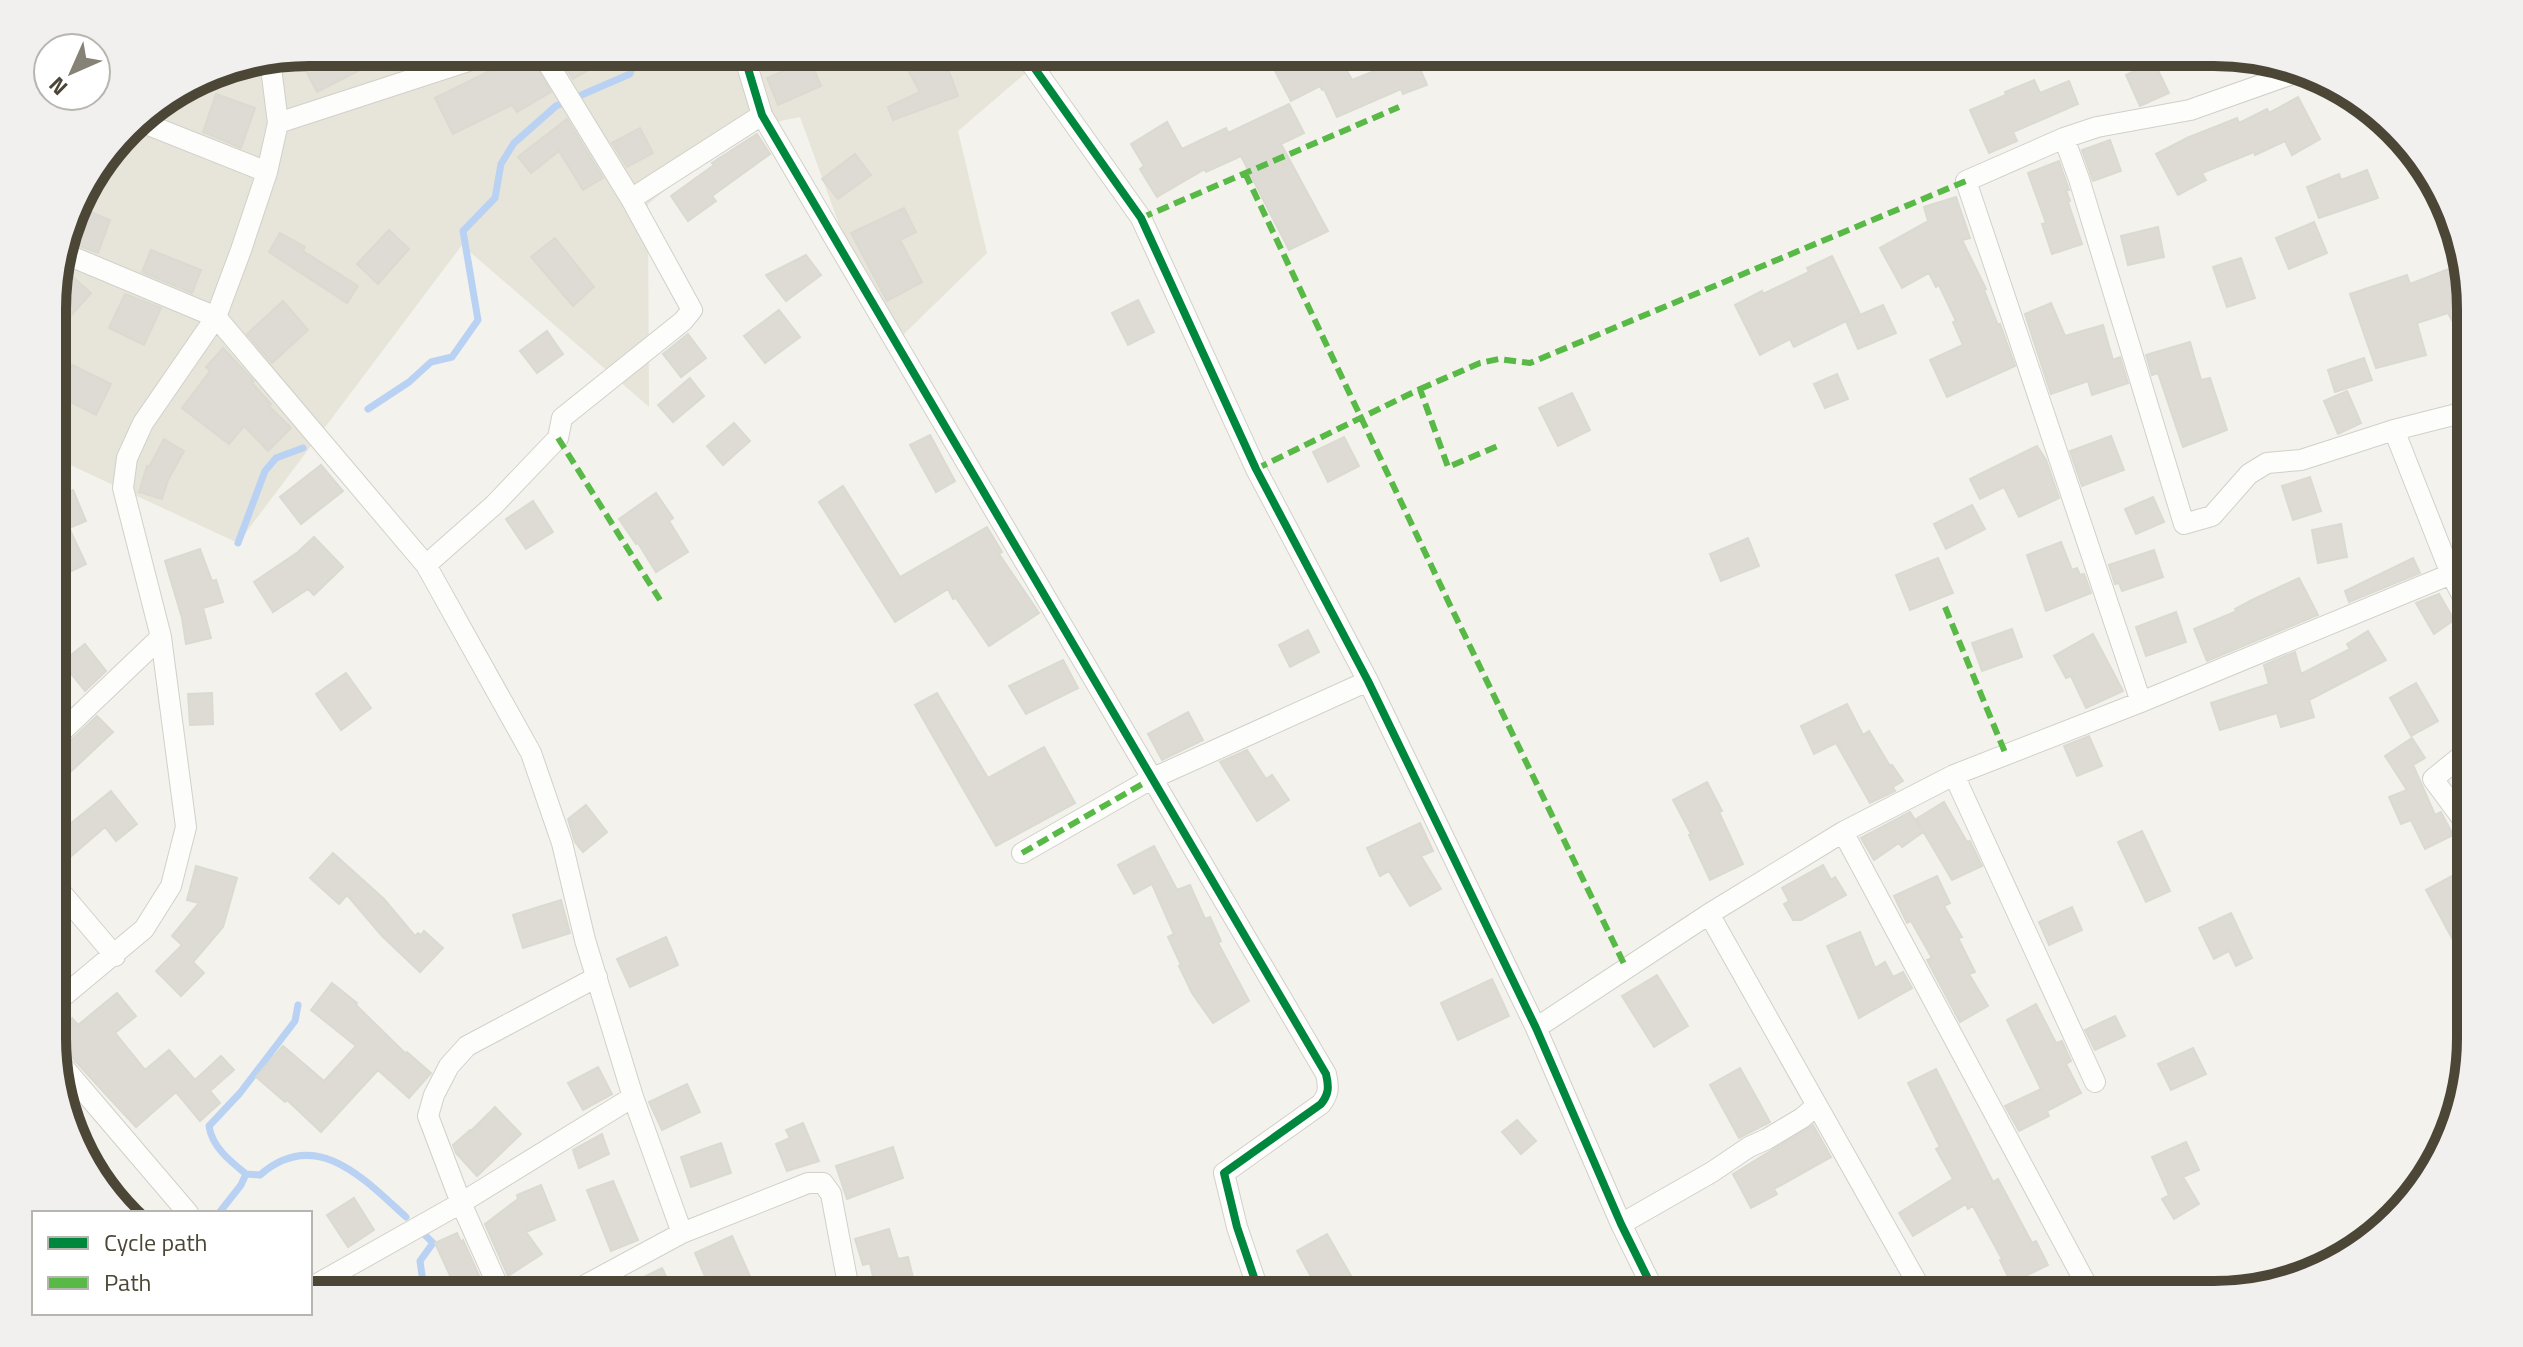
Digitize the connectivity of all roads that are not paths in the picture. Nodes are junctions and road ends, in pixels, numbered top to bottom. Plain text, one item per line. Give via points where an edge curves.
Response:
1 (453, 66) edge
2 (550, 66) edge
3 (747, 66) edge
4 (1038, 66) edge
5 (271, 69) edge
6 (2285, 77) edge
7 (762, 115) junction
8 (278, 123) junction
9 (150, 126) edge
10 (2064, 138) junction
11 (267, 172) junction
12 (631, 199) junction
13 (72, 257) edge
14 (216, 317) junction
15 (2457, 414) edge
16 (2394, 430) junction
17 (426, 565) junction
18 (2451, 574) junction
19 (2457, 585) edge
20 (161, 637) junction
21 (1368, 681) junction
22 (2141, 702) junction
23 (66, 727) edge
24 (2457, 760) edge
25 (1954, 775) junction
26 (1151, 779) junction
27 (2457, 811) edge
28 (1843, 832) junction
29 (1022, 853) dead end
30 (66, 898) edge
31 (1709, 914) junction
32 (115, 956) junction
33 (597, 977) junction
34 (66, 995) edge
35 (1536, 1028) junction
36 (69, 1073) edge
37 (2095, 1082) dead end
38 (633, 1097) junction
39 (1817, 1105) junction
40 (461, 1203) junction
41 (186, 1211) edge
42 (1621, 1224) junction
43 (682, 1233) junction
44 (1649, 1280) edge
45 (1916, 1280) edge
46 (2084, 1280) edge
47 (322, 1281) edge
48 (496, 1281) edge
49 (593, 1281) edge
50 (847, 1281) edge
51 (1255, 1281) edge

1 - 8 street
2 - 12 street
3 - 7 street
4 - 21 street via 1141,218 1256,469
5 - 8 street
6 - 10 street via 2190,110
7 - 12 street
7 - 26 street
8 - 11 street
9 - 11 street
10 - 16 street via 2184,524 2212,516 2249,474 2267,463 2301,460
10 - 22 street via 1966,181
11 - 14 street
12 - 17 street via 692,310 562,418 558,438
13 - 14 street
14 - 17 street
14 - 20 street via 143,423 127,458 123,488
15 - 16 street
16 - 18 street
17 - 33 street via 531,753 562,843
18 - 19 street
18 - 22 street
20 - 23 street
20 - 32 street via 186,827 171,886 144,929
21 - 26 street
21 - 35 street
22 - 25 street
24 - 27 street via 2433,779
25 - 28 street
25 - 37 street
26 - 29 street
26 - 51 street via 1329,1087 1321,1104 1224,1173
28 - 31 street
28 - 46 street
30 - 32 street
31 - 35 street
31 - 39 street
32 - 34 street
33 - 38 street
33 - 40 street via 467,1046 449,1066 428,1116
35 - 42 street
36 - 41 street
38 - 40 street
38 - 43 street
39 - 42 street
39 - 45 street
40 - 47 street
40 - 48 street
42 - 44 street
43 - 49 street
43 - 50 street via 808,1183 823,1183 831,1194

